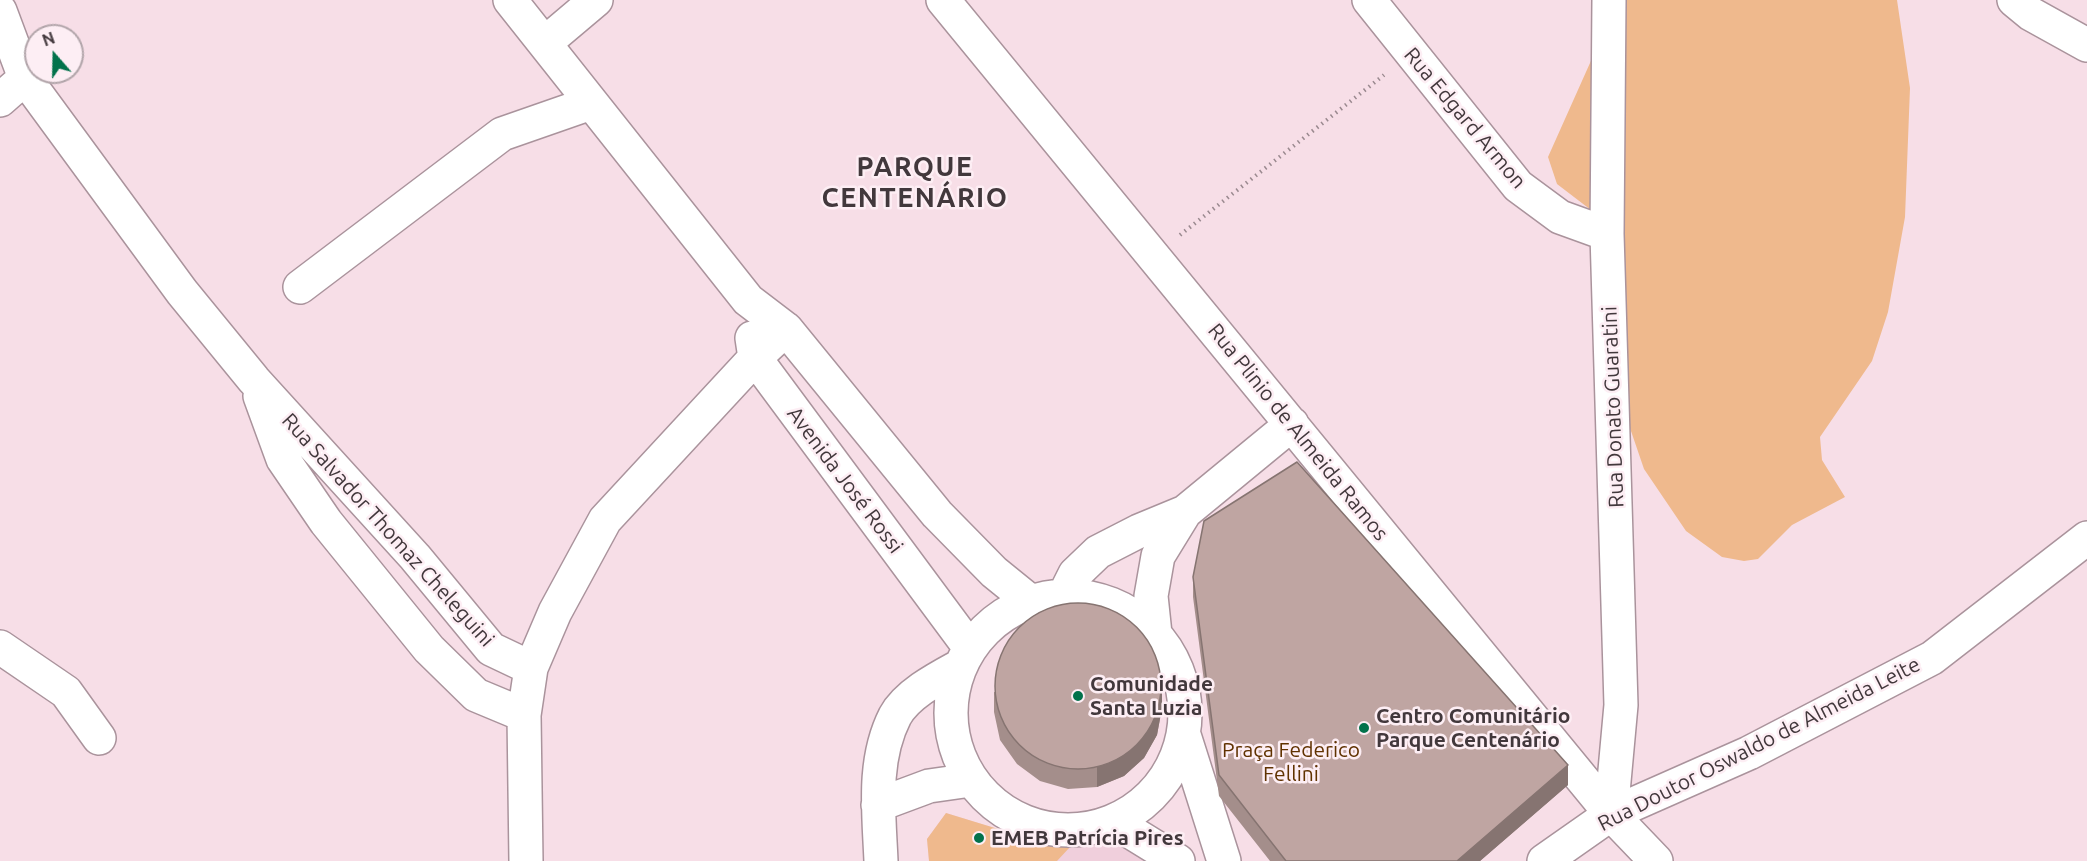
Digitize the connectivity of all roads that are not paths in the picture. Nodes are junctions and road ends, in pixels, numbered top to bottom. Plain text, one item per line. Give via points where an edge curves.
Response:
1 (510, 0) edge
2 (596, 0) edge
3 (943, 0) edge
4 (1369, 0) edge
5 (1609, 0) edge
6 (2014, 0) edge
7 (0, 11) edge
8 (545, 43) junction
9 (2087, 45) edge
10 (24, 75) edge
11 (24, 79) edge
12 (29, 84) edge
13 (0, 100) edge
14 (591, 103) junction
15 (1607, 234) junction
16 (300, 287) dead end
17 (748, 300) junction
18 (786, 329) junction
19 (755, 358) junction
20 (254, 380) junction
21 (1292, 424) junction
22 (1185, 512) junction
23 (2087, 538) edge
24 (1064, 596) junction
25 (1031, 602) junction
26 (1155, 634) junction
27 (0, 647) edge
28 (965, 657) junction
29 (531, 668) junction
30 (524, 715) junction
31 (1184, 735) junction
32 (99, 738) dead end
33 (971, 780) junction
34 (878, 806) junction
35 (1611, 814) junction
36 (1113, 821) junction
37 (526, 861) edge
38 (881, 861) edge
39 (1178, 861) edge
40 (1224, 861) edge
41 (1544, 861) edge
42 (1656, 861) edge

1 - 8 street
2 - 8 street
3 - 21 street, Rua Plinio de Almeida Ramos
4 - 15 street, Rua Edgard Armon via 1518,186 1560,217
5 - 15 street, Rua Donato Guaratini
6 - 9 street
7 - 10 street, Rua Salvador Thomaz Cheleguini
8 - 14 street
11 - 13 street
12 - 20 street, Rua Salvador Thomaz Cheleguini via 182,292
14 - 16 street via 502,134
14 - 17 street
15 - 35 street, Rua Donato Guaratini via 1621,705
17 - 18 street
17 - 19 street, Avenida José Rossi
18 - 19 street
18 - 25 street via 937,514 994,573
19 - 28 street, Avenida José Rossi
19 - 29 street via 605,520 555,612
20 - 29 street, Rua Salvador Thomaz Cheleguini via 415,557 491,650
20 - 30 street, Rua Salvador Thomaz Cheleguini via 283,459 326,522 429,649 476,695
21 - 22 street
21 - 35 street, Rua Plinio de Almeida Ramos
22 - 24 street via 1098,552 1075,574
22 - 26 street via 1158,556 1151,596
23 - 35 street, Rua Doutor Oswaldo de Almeida Leite via 1932,658 1749,753
24 - 25 street
24 - 26 street via 1098,600 1129,612
25 - 28 street via 996,620
26 - 31 street via 1175,664 1185,699
27 - 32 street via 66,692
28 - 33 street via 950,705 954,744
28 - 34 street via 925,685 896,715 880,762
29 - 30 street
30 - 37 street
31 - 36 street via 1170,771 1146,801
31 - 40 street
33 - 34 street via 929,786
33 - 36 street via 999,808 1035,826 1074,830
34 - 38 street
35 - 41 street, Rua Doutor Oswaldo de Almeida Leite
35 - 42 street, Rua Plinio de Almeida Ramos
36 - 39 street

